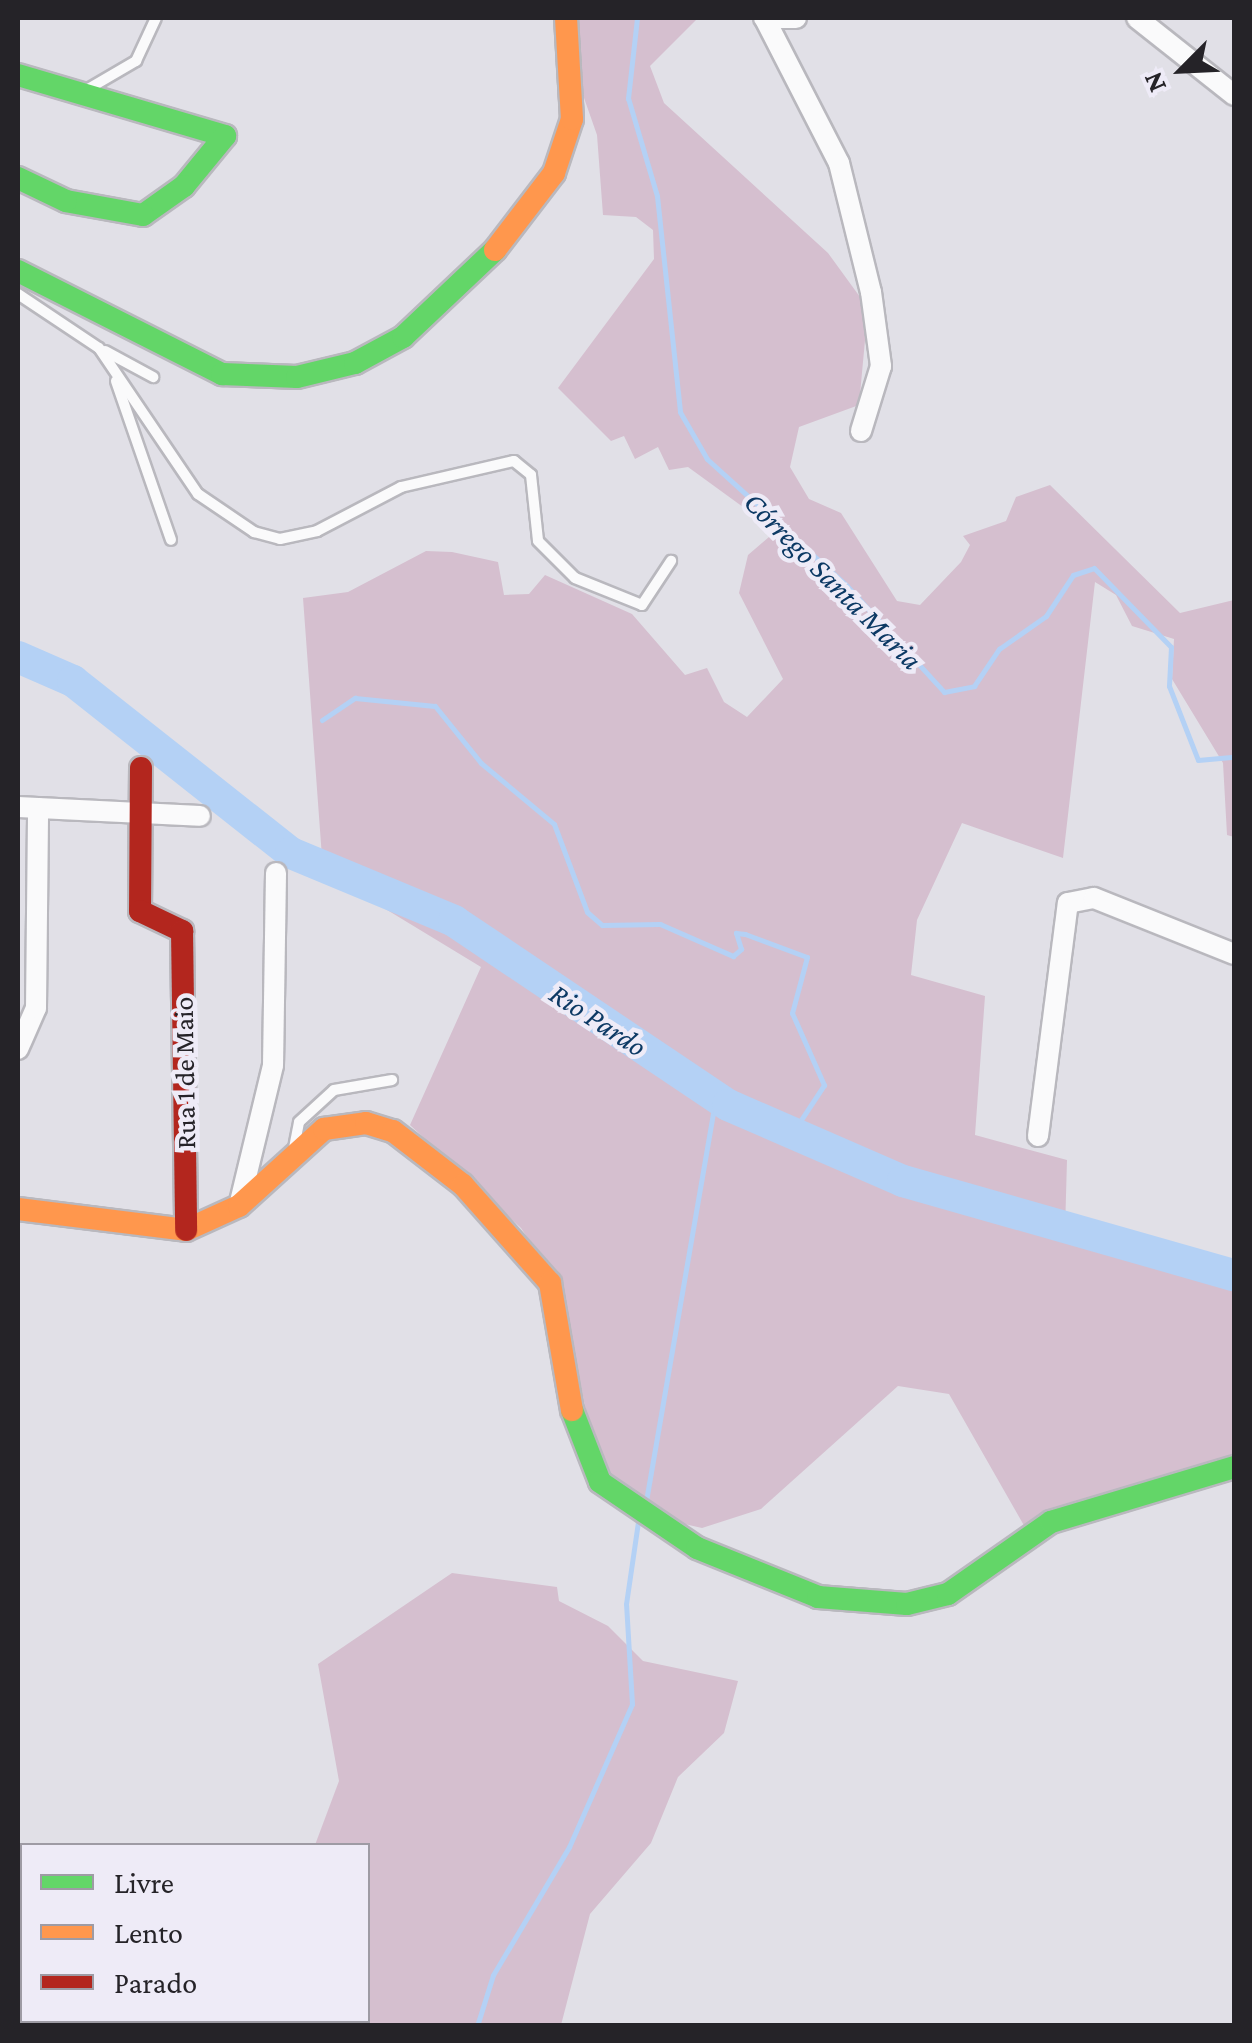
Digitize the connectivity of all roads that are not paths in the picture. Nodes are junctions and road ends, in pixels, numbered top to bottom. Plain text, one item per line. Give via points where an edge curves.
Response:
1 (156, 18) edge
2 (566, 18) edge
3 (796, 18) edge
4 (1137, 18) edge
5 (765, 19) edge
6 (18, 75) edge
7 (87, 90) junction
8 (1234, 95) edge
9 (18, 178) edge
10 (18, 272) edge
11 (18, 294) edge
12 (100, 348) junction
13 (153, 377) dead end
14 (860, 430) dead end
15 (171, 540) dead end
16 (670, 561) dead end
17 (140, 768) dead end
18 (28, 808) edge
19 (141, 814) junction
20 (200, 816) dead end
21 (276, 874) dead end
22 (1234, 954) edge
23 (18, 1050) edge
24 (392, 1080) dead end
25 (1038, 1136) dead end
26 (292, 1156) junction
27 (239, 1206) junction
28 (18, 1208) edge
29 (186, 1230) junction
30 (1234, 1466) edge

1 - 7 lane via 136,61
2 - 10 street via 572,120 554,173 477,274 403,337 355,363 297,377 222,374
3 - 5 street
4 - 8 street
5 - 14 street via 839,163 874,307 881,366
6 - 7 street
7 - 9 street via 225,136 184,186 144,215 66,201
11 - 12 lane
12 - 13 lane
12 - 15 lane via 154,472
12 - 16 lane via 198,494 254,532 280,539 317,530 401,487 514,461 531,476 538,541 576,578 642,605
17 - 19 street
18 - 19 street
18 - 23 street via 36,1008
19 - 20 street
19 - 29 street, Rua 1 de Maio via 140,911 173,920 183,947
21 - 27 street via 273,1065
22 - 25 street via 1094,898 1068,902
24 - 26 lane via 355,1082 316,1103 299,1122
26 - 27 street
26 - 30 street via 344,1123 413,1142 550,1283 577,1437 600,1482 697,1548 818,1597 906,1604 948,1594 1051,1522
27 - 29 street
28 - 29 street

